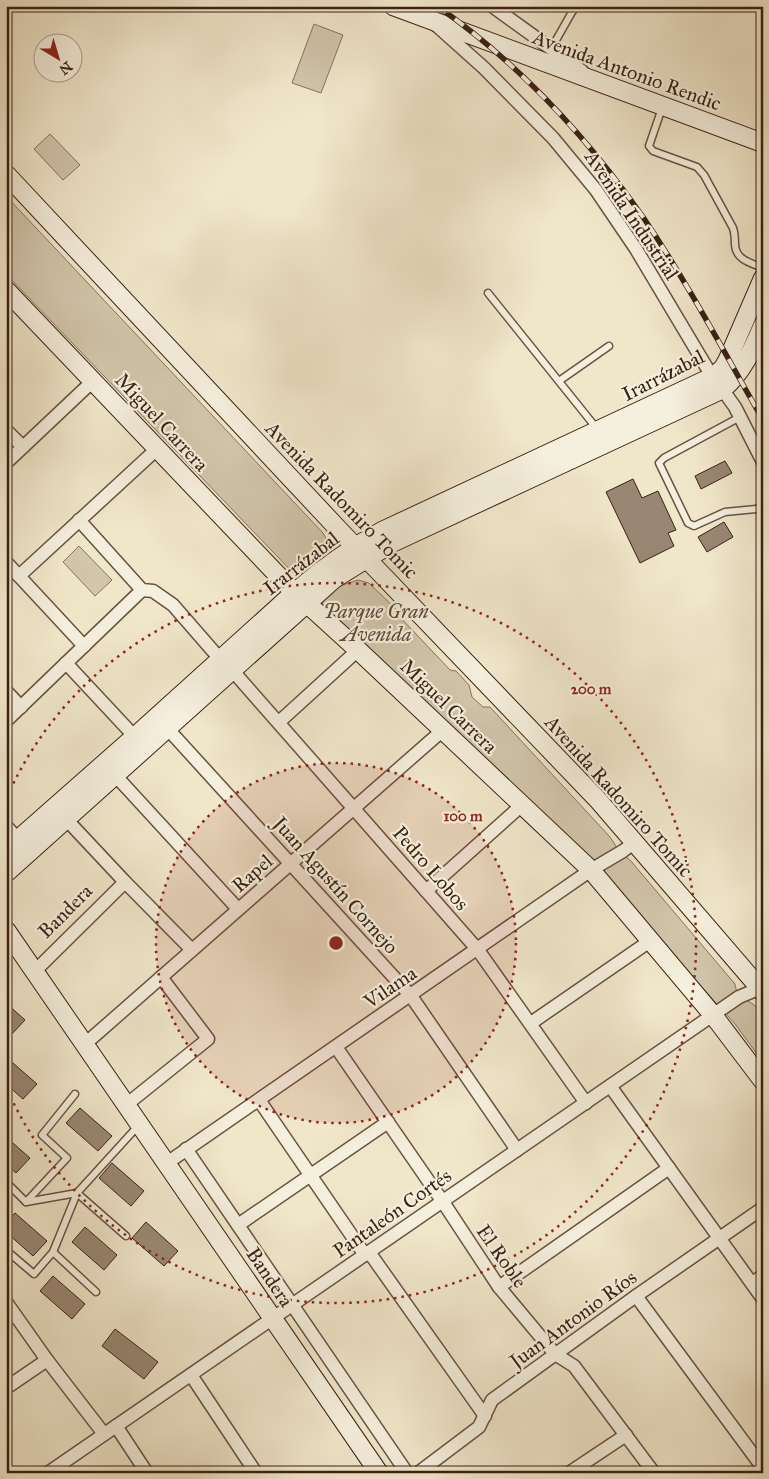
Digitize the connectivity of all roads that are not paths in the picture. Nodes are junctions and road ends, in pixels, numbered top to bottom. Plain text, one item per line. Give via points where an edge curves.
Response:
1 (393, 6) edge
2 (492, 6) edge
3 (577, 6) edge
4 (431, 20) junction
5 (551, 49) junction
6 (596, 81) junction
7 (663, 106) junction
8 (763, 143) edge
9 (6, 174) edge
10 (763, 268) edge
11 (763, 278) edge
12 (6, 290) edge
13 (488, 293) dead end
14 (763, 324) edge
15 (609, 346) dead end
16 (94, 380) junction
17 (559, 381) junction
18 (718, 382) junction
19 (740, 417) junction
20 (6, 430) edge
21 (598, 431) junction
22 (23, 447) junction
23 (158, 448) junction
24 (6, 462) edge
25 (763, 462) edge
26 (763, 506) edge
27 (79, 520) junction
28 (361, 552) junction
29 (6, 562) edge
30 (19, 576) junction
31 (142, 590) junction
32 (300, 598) junction
33 (84, 646) junction
34 (358, 650) junction
35 (66, 663) junction
36 (226, 665) junction
37 (6, 691) edge
38 (21, 707) junction
39 (6, 721) edge
40 (279, 722) junction
41 (167, 728) junction
42 (443, 730) junction
43 (134, 737) junction
44 (115, 775) junction
45 (522, 805) junction
46 (354, 808) junction
47 (66, 819) junction
48 (10, 838) edge
49 (635, 842) junction
50 (291, 864) junction
51 (591, 870) junction
52 (6, 873) edge
53 (125, 882) junction
54 (426, 891) junction
55 (238, 909) junction
56 (6, 930) edge
57 (650, 941) junction
58 (192, 950) junction
59 (478, 950) junction
60 (35, 971) junction
61 (161, 977) junction
62 (762, 989) edge
63 (411, 996) junction
64 (713, 1015) junction
65 (531, 1023) junction
66 (85, 1044) junction
67 (336, 1047) junction
68 (763, 1081) edge
69 (610, 1086) junction
70 (75, 1094) dead end
71 (259, 1100) junction
72 (586, 1102) junction
73 (126, 1105) junction
74 (388, 1122) junction
75 (140, 1124) junction
76 (186, 1149) junction
77 (518, 1150) junction
78 (167, 1163) junction
79 (669, 1168) junction
80 (310, 1176) junction
81 (6, 1182) edge
82 (77, 1193) junction
83 (26, 1202) junction
84 (442, 1202) junction
85 (763, 1208) edge
86 (238, 1225) junction
87 (126, 1236) dead end
88 (719, 1238) junction
89 (7, 1251) edge
90 (53, 1252) junction
91 (367, 1253) junction
92 (763, 1272) edge
93 (750, 1281) junction
94 (499, 1287) junction
95 (96, 1292) dead end
96 (636, 1296) junction
97 (763, 1298) edge
98 (6, 1302) edge
99 (292, 1305) junction
100 (273, 1318) junction
101 (555, 1354) junction
102 (47, 1360) junction
103 (191, 1375) junction
104 (6, 1388) edge
105 (485, 1416) junction
106 (116, 1426) junction
107 (104, 1434) junction
108 (626, 1435) junction
109 (763, 1468) edge
110 (48, 1473) edge
111 (147, 1473) edge
112 (256, 1473) edge
113 (379, 1473) edge
114 (407, 1473) edge
115 (418, 1473) edge
116 (569, 1473) edge
117 (654, 1473) edge

1 - 4 main road, Avenida Antonio Rendic
2 - 5 street
3 - 5 lane
4 - 6 main road, Avenida Antonio Rendic
4 - 18 street, Avenida Industrial via 553,138 596,190
5 - 6 street
6 - 7 main road, Avenida Antonio Rendic
7 - 8 main road, Avenida Antonio Rendic
7 - 10 lane via 648,146 653,151 697,167 733,228 737,253 742,259
9 - 28 main road, Avenida Radomiro Tomic
11 - 18 main road, Irarrázabal
12 - 16 main road, Miguel Carrera
13 - 17 lane
14 - 18 main road, Irarrázabal via 742,367 730,382
15 - 17 lane
16 - 22 street
16 - 23 main road, Miguel Carrera
17 - 21 lane
18 - 19 street, Avenida Industrial
18 - 21 main road, Irarrázabal
18 - 28 main road, Irarrázabal via 392,543
19 - 25 street, Avenida Industrial
19 - 26 lane via 659,463 688,523 694,526 725,512
20 - 22 street
21 - 28 main road, Irarrázabal via 382,531
22 - 24 street
23 - 27 street
23 - 32 main road, Miguel Carrera
27 - 30 street
27 - 31 street
28 - 32 main road, Irarrázabal via 320,571
28 - 49 main road, Avenida Radomiro Tomic
29 - 30 street
30 - 33 street
31 - 33 street
31 - 36 street, Pedro Lobos via 153,592 173,605
32 - 34 main road, Miguel Carrera
32 - 36 main road, Irarrázabal
33 - 35 street
34 - 40 street
34 - 42 main road, Miguel Carrera
35 - 38 street
35 - 43 street
36 - 40 street, Pedro Lobos
36 - 41 main road, Irarrázabal
36 - 43 main road, Irarrázabal
37 - 38 street
38 - 39 street
40 - 46 street, Pedro Lobos
41 - 44 main road, Irarrázabal
41 - 50 street, Juan Agustín Cornejo
42 - 45 main road, Miguel Carrera
42 - 46 street, Rapel
43 - 48 main road, Irarrázabal
44 - 47 main road, Irarrázabal
44 - 55 street
45 - 51 main road, Miguel Carrera
45 - 54 street
46 - 50 street, Rapel
46 - 54 street, Pedro Lobos
47 - 52 main road, Irarrázabal
47 - 53 street
49 - 51 street, Vilama
49 - 62 main road, Avenida Radomiro Tomic
50 - 55 street, Rapel
50 - 63 street, Juan Agustín Cornejo
51 - 57 main road, Miguel Carrera
51 - 59 street, Vilama
53 - 58 street
53 - 60 street, Bandera
54 - 59 street, Pedro Lobos
55 - 58 street, Rapel
56 - 60 main road, Bandera
57 - 64 main road, Miguel Carrera
57 - 65 street
58 - 61 street, Rapel
59 - 63 street, Vilama
59 - 65 street, Pedro Lobos
60 - 66 main road, Bandera
61 - 66 street, Rapel
61 - 73 street via 208,1040
62 - 64 street, Pantaleón Cortés via 740,997
63 - 67 street, Vilama
63 - 77 street, Juan Agustín Cornejo
64 - 68 main road, Miguel Carrera
64 - 69 street, Pantaleón Cortés
65 - 72 street, Pedro Lobos
66 - 73 main road, Bandera
67 - 71 street, Vilama
67 - 74 street, El Roble
69 - 72 street, Pantaleón Cortés
69 - 79 street
70 - 83 lane via 42,1135 67,1158
71 - 76 street, Vilama
71 - 80 street
72 - 77 street, Pantaleón Cortés
73 - 75 main road, Bandera
74 - 80 street
74 - 84 street, El Roble
75 - 78 main road, Bandera
75 - 82 lane
76 - 78 street, Vilama
76 - 86 street, Bandera
77 - 84 street, Pantaleón Cortés
78 - 100 main road, Bandera
79 - 88 street
79 - 94 street
80 - 86 street
80 - 91 street
81 - 83 lane
82 - 83 lane
82 - 87 lane
82 - 90 lane
84 - 91 street, Pantaleón Cortés
84 - 94 street, El Roble
85 - 88 street, Juan Antonio Ríos
86 - 99 street, Bandera
88 - 93 street
88 - 96 street, Juan Antonio Ríos
89 - 90 lane via 34,1274
90 - 95 lane
91 - 99 street, Pantaleón Cortés
91 - 105 street
92 - 93 lane
93 - 97 street
94 - 101 street, El Roble
96 - 101 street, Juan Antonio Ríos
96 - 109 street
98 - 102 street
99 - 100 street, Pantaleón Cortés
99 - 114 street, Bandera
100 - 103 street, Pantaleón Cortés
100 - 113 main road, Bandera
101 - 105 street, Juan Antonio Ríos via 492,1400
101 - 108 street, El Roble via 574,1366
102 - 104 street
102 - 107 street
103 - 106 street, Pantaleón Cortés
103 - 112 street
105 - 115 street, Juan Antonio Ríos via 479,1427
106 - 107 street, Pantaleón Cortés
106 - 111 street
107 - 110 street, Pantaleón Cortés
108 - 116 street
108 - 117 street, El Roble

